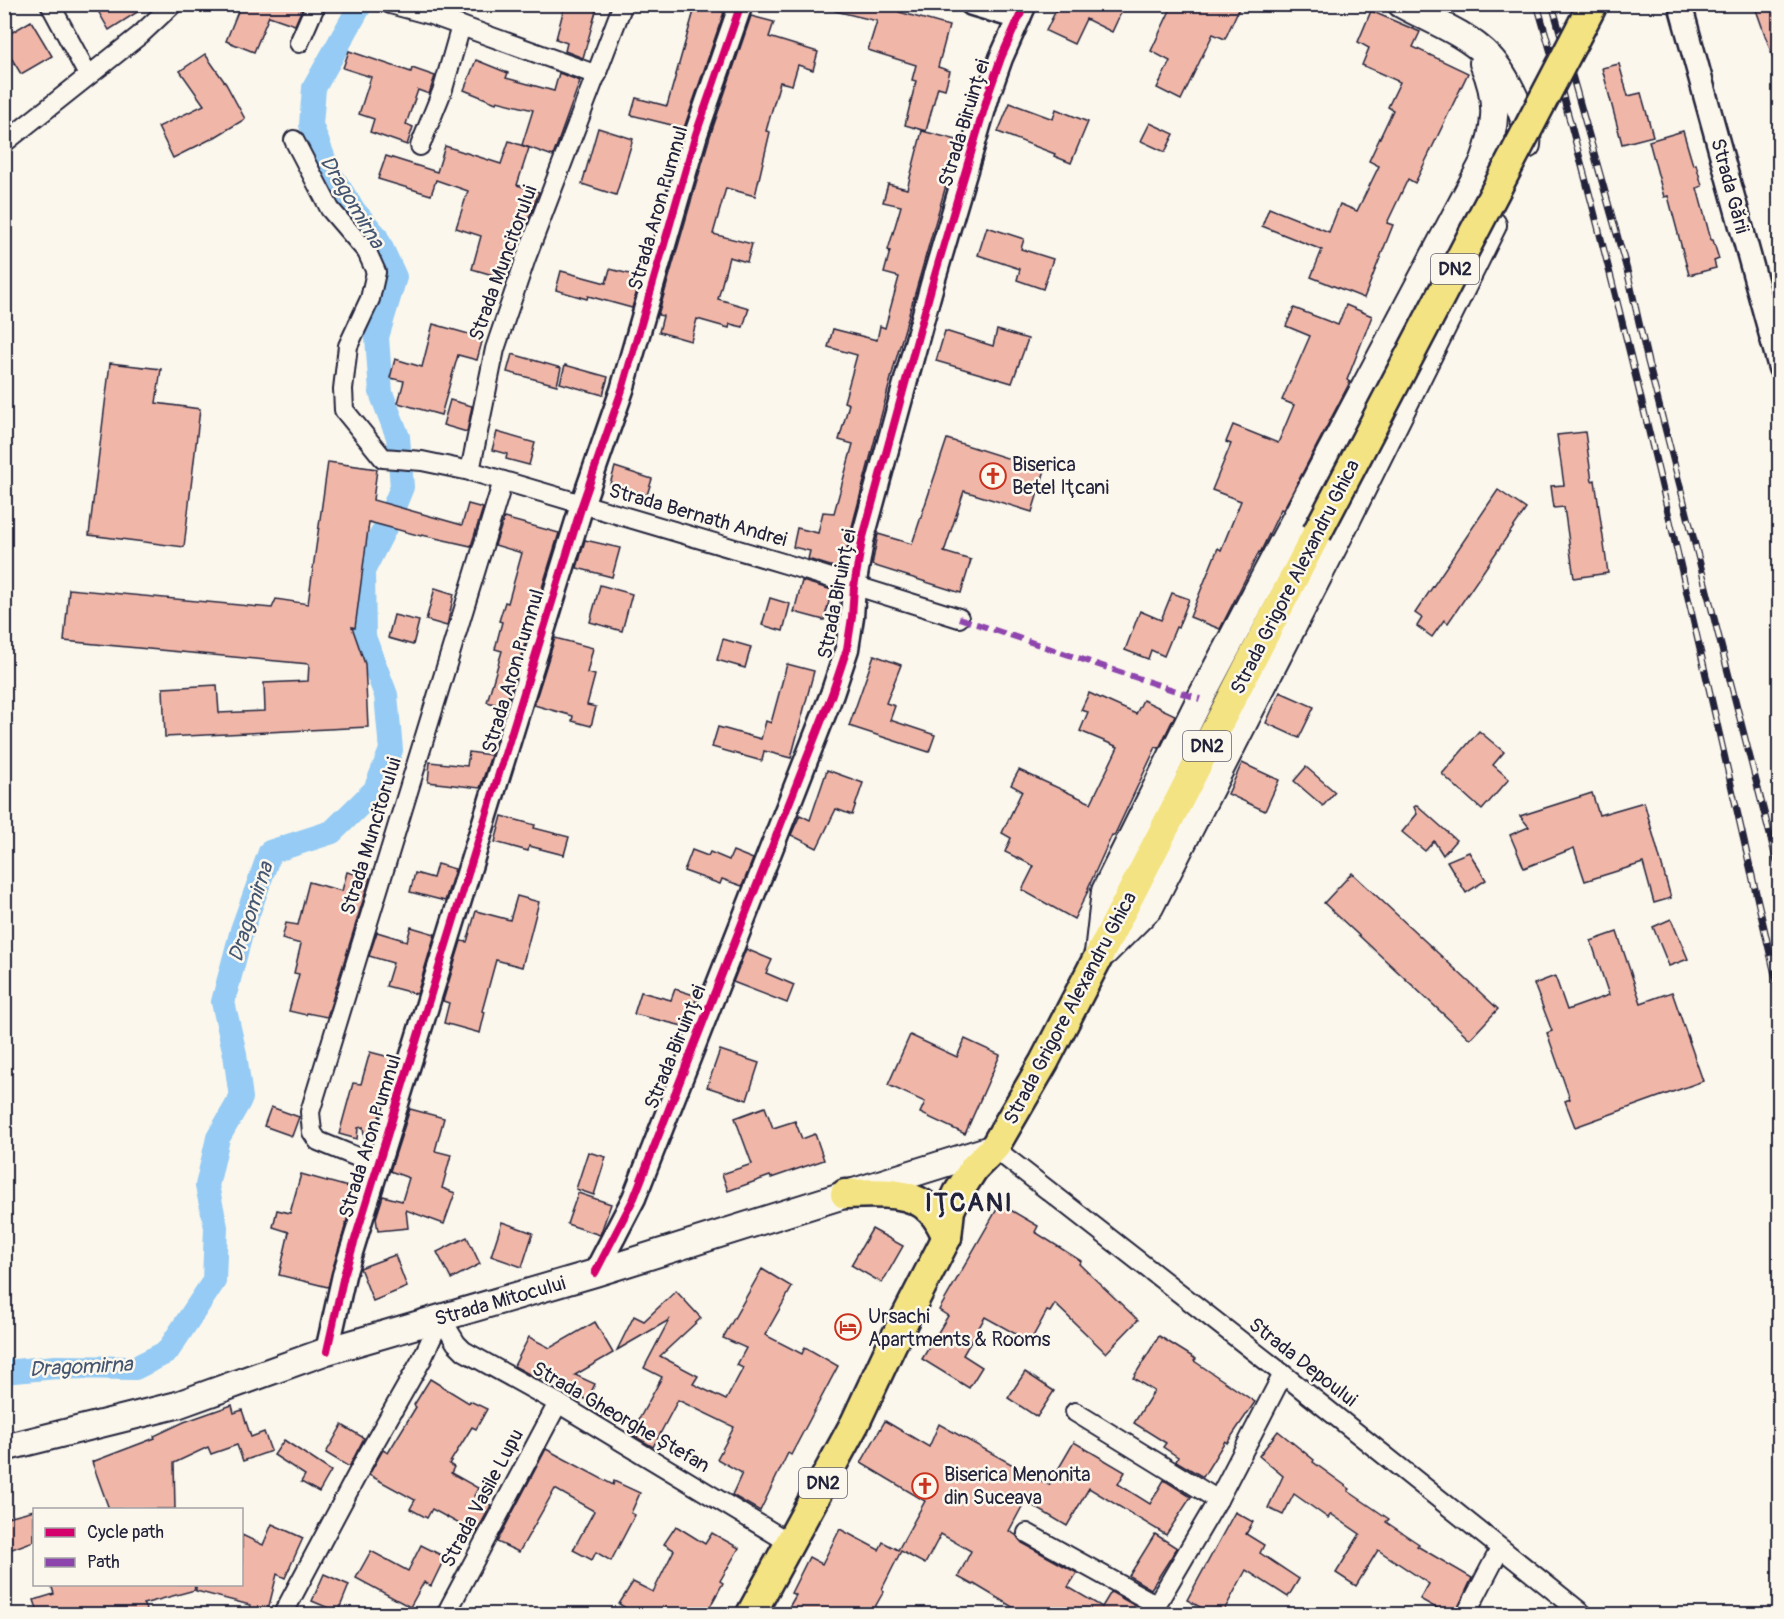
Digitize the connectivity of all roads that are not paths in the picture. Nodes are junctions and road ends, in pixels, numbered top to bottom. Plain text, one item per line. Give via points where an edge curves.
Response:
1 (50, 4) edge
2 (173, 4) edge
3 (316, 4) edge
4 (390, 4) edge
5 (623, 4) edge
6 (741, 4) edge
7 (972, 4) edge
8 (1401, 4) edge
9 (1593, 4) edge
10 (1680, 4) edge
11 (1022, 11) edge
12 (461, 26) junction
13 (1468, 40) junction
14 (299, 43) dead end
15 (88, 75) junction
16 (597, 75) junction
17 (294, 140) dead end
18 (4, 143) edge
19 (420, 146) dead end
20 (1779, 368) edge
21 (470, 471) junction
22 (503, 481) junction
23 (582, 505) junction
24 (854, 587) junction
25 (959, 618) dead end
26 (1097, 959) junction
27 (993, 1148) junction
28 (379, 1166) junction
29 (845, 1194) junction
30 (947, 1237) junction
31 (595, 1273) junction
32 (441, 1318) junction
33 (327, 1351) junction
34 (1283, 1374) junction
35 (558, 1403) junction
36 (1075, 1412) dead end
37 (4, 1448) edge
38 (1218, 1500) junction
39 (1027, 1533) dead end
40 (790, 1543) junction
41 (1500, 1549) junction
42 (1154, 1610) edge
43 (1572, 1611) edge
44 (283, 1614) edge
45 (446, 1614) edge
46 (751, 1614) edge
47 (1466, 1614) edge

1 - 15 street
2 - 15 street
3 - 14 street
4 - 12 street
5 - 16 street, Strada Muncitorului
6 - 23 street, Strada Aron Pumnul via 696,134 622,390
7 - 11 street
8 - 13 main road
9 - 26 main road, Strada Grigore Alexandru Ghica / DN2, bridge
10 - 20 street, Strada Gării
11 - 24 street, Strada Biruinței via 989,92 932,285 862,541
12 - 16 street
12 - 19 street via 439,100
13 - 26 main road via 1481,57 1494,97 1496,118 1483,163 1200,699 1105,891
13 - 26 main road via 1489,57 1521,110 1528,139 1520,170 1150,907
15 - 18 street
16 - 21 street, Strada Muncitorului via 495,349
17 - 21 street, Strada Bernath Andrei via 330,209 367,252 376,272 370,299 348,346 344,410 383,458
21 - 22 street, Strada Bernath Andrei
22 - 23 street, Strada Bernath Andrei
22 - 28 street, Strada Muncitorului via 310,1112 312,1132 318,1141
23 - 24 street, Strada Bernath Andrei
23 - 28 street, Strada Aron Pumnul
24 - 25 street, Strada Bernath Andrei
24 - 31 street, Strada Biruinței via 847,648 819,728 634,1198
26 - 27 main road, Strada Grigore Alexandru Ghica / DN2 via 1044,1062
27 - 29 main road, Strada Mitocului
27 - 30 main road, Strada Grigore Alexandru Ghica / DN2 via 990,1174 976,1203 965,1221
27 - 34 street, Strada Depoului
28 - 33 street, Strada Aron Pumnul via 345,1275
29 - 30 main road via 875,1192 912,1199 931,1210
29 - 31 main road, Strada Mitocului
30 - 40 main road, Strada Grigore Alexandru Ghica / DN2 via 855,1423
31 - 32 main road, Strada Mitocului
32 - 33 main road, Strada Mitocului
32 - 35 street, Strada Gheorghe Ștefan via 464,1352
32 - 44 street
33 - 37 main road, Strada Mitocului via 177,1405
34 - 38 street
34 - 41 street, Strada Depoului
35 - 40 street, Strada Gheorghe Ștefan
35 - 45 street, Strada Vasile Lupu
36 - 38 street
38 - 42 street
39 - 42 street
40 - 46 main road, Strada Grigore Alexandru Ghica / DN2
41 - 43 street, Strada Depoului
41 - 47 street

